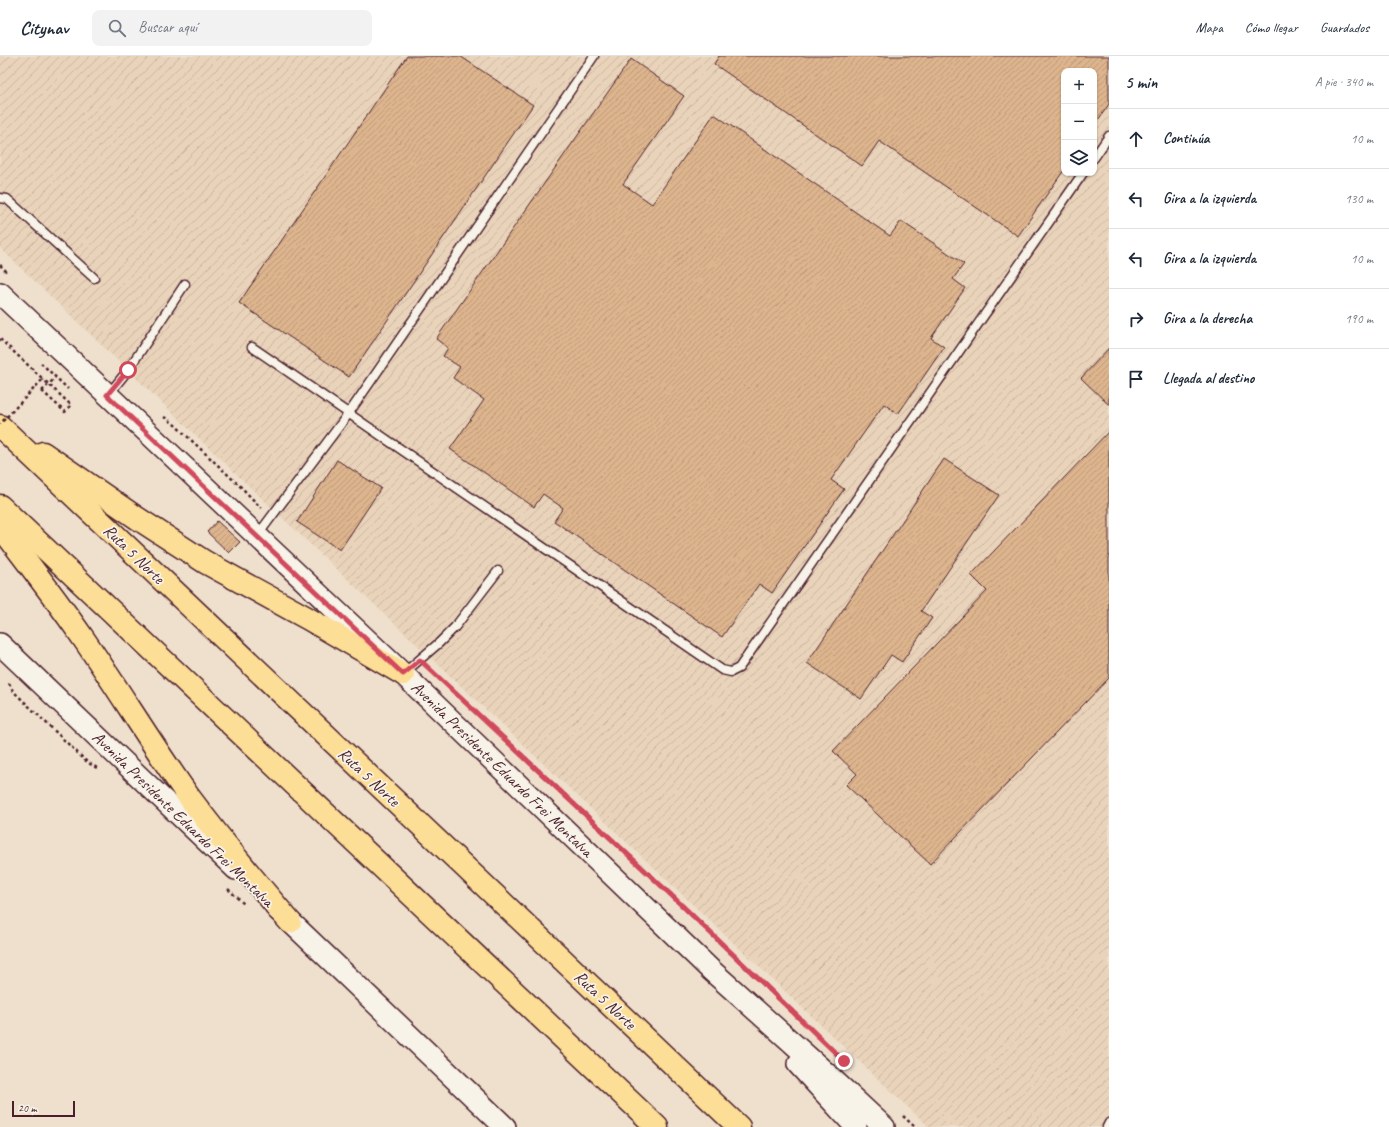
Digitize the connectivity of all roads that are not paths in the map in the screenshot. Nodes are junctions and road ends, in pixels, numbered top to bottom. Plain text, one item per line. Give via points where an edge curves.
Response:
1 (594, 56) edge
2 (1109, 136) edge
3 (1097, 154) edge
4 (1081, 176) edge
5 (0, 198) edge
6 (94, 278) dead end
7 (185, 284) dead end
8 (0, 293) edge
9 (252, 347) dead end
10 (107, 395) junction
11 (349, 413) junction
12 (0, 425) edge
13 (0, 506) edge
14 (0, 526) edge
15 (257, 536) junction
16 (498, 571) dead end
17 (0, 644) edge
18 (403, 674) junction
19 (290, 922) junction
20 (712, 971) junction
21 (1109, 1123) edge
22 (505, 1127) edge
23 (657, 1127) edge
24 (739, 1127) edge
25 (856, 1127) edge
26 (884, 1127) edge
27 (1107, 1127) edge

1 - 11 lane
2 - 3 lane
4 - 11 lane via 739,668 731,672 722,670
5 - 6 lane via 7,199
7 - 10 lane via 128,370
8 - 10 street, Avenida Presidente Eduardo Frei Montalva
9 - 11 lane
10 - 15 street, Avenida Presidente Eduardo Frei Montalva
11 - 15 lane
12 - 18 highway via 204,562
12 - 24 highway, Ruta 5 Norte
13 - 23 highway
14 - 19 highway via 83,637 190,798 250,876
15 - 18 street, Avenida Presidente Eduardo Frei Montalva
16 - 18 lane via 454,628
17 - 19 street, Avenida Presidente Eduardo Frei Montalva
18 - 20 street, Avenida Presidente Eduardo Frei Montalva
19 - 22 street, Avenida Presidente Eduardo Frei Montalva
20 - 25 street
20 - 26 street, Avenida Presidente Eduardo Frei Montalva
21 - 27 lane

